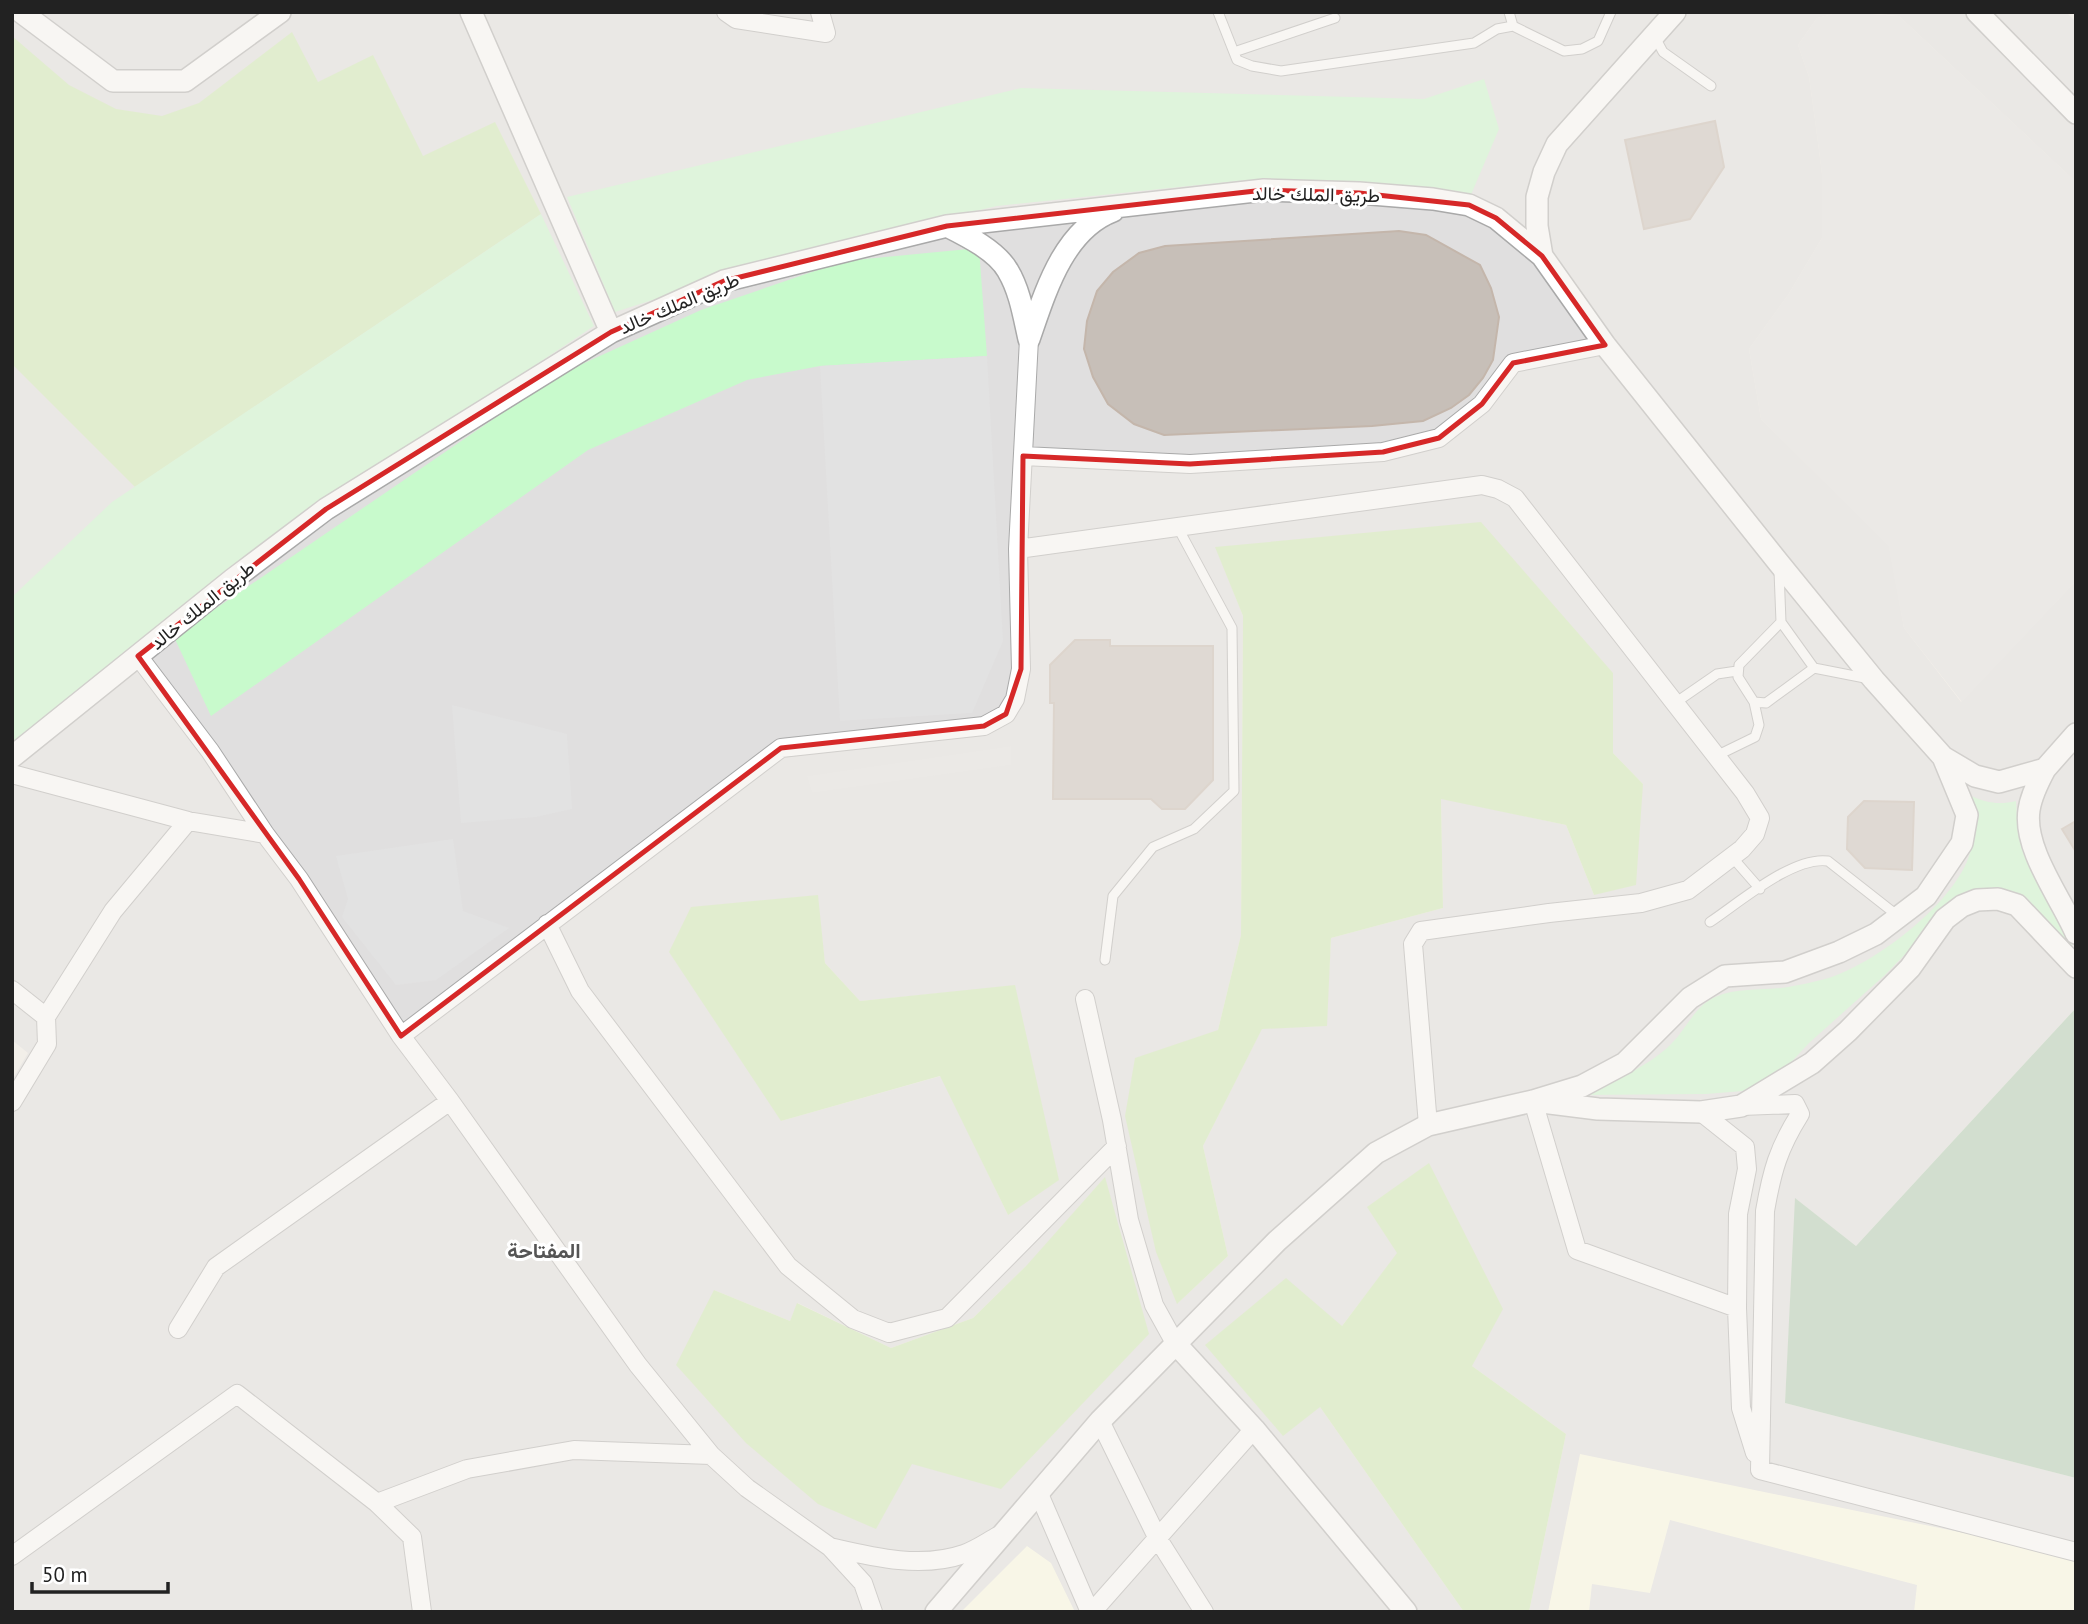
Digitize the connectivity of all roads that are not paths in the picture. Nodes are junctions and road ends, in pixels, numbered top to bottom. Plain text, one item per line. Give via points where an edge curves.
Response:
1 (21, 12) edge
2 (280, 12) edge
3 (471, 12) edge
4 (726, 12) edge
5 (820, 12) edge
6 (1218, 12) edge
7 (1509, 12) edge
8 (1611, 12) edge
9 (1669, 12) edge
10 (1675, 12) edge
11 (1977, 12) edge
12 (1335, 18) dead end
13 (1513, 26) junction
14 (1649, 41) junction
15 (1234, 52) junction
16 (1711, 86) dead end
17 (2076, 113) edge
18 (1163, 202) junction
19 (947, 226) junction
20 (1542, 256) junction
21 (611, 332) junction
22 (1029, 339) junction
23 (1605, 345) junction
24 (1023, 456) junction
25 (1177, 526) junction
26 (1018, 549) junction
27 (1778, 562) junction
28 (1781, 622) junction
29 (138, 656) junction
30 (1814, 668) junction
31 (1737, 671) junction
32 (1874, 680) junction
33 (1754, 702) junction
34 (1675, 703) junction
35 (2076, 734) edge
36 (1716, 756) junction
37 (12, 757) edge
38 (1942, 757) junction
39 (2045, 769) junction
40 (12, 774) edge
41 (187, 821) junction
42 (265, 834) junction
43 (1732, 857) junction
44 (1760, 889) junction
45 (1898, 916) junction
46 (1710, 922) dead end
47 (547, 924) junction
48 (2076, 933) edge
49 (1105, 960) dead end
50 (2076, 967) edge
51 (12, 990) edge
52 (1085, 999) dead end
53 (46, 1017) junction
54 (401, 1036) junction
55 (450, 1101) junction
56 (1533, 1101) junction
57 (12, 1102) edge
58 (1741, 1106) junction
59 (1701, 1112) junction
60 (1428, 1125) junction
61 (1116, 1146) junction
62 (1737, 1308) junction
63 (178, 1329) dead end
64 (1175, 1343) junction
65 (1100, 1420) junction
66 (1254, 1429) junction
67 (711, 1455) junction
68 (1760, 1470) junction
69 (1039, 1494) junction
70 (377, 1503) junction
71 (1000, 1534) junction
72 (1158, 1539) junction
73 (830, 1547) junction
74 (2076, 1552) edge
75 (13, 1555) edge
76 (422, 1612) edge
77 (873, 1612) edge
78 (936, 1612) edge
79 (1091, 1612) edge
80 (1204, 1612) edge
81 (1406, 1612) edge

1 - 2 street via 113,81 185,81
3 - 21 street
4 - 5 street via 736,19 826,33
6 - 15 lane
7 - 13 lane
8 - 13 lane via 1598,41 1582,49 1564,51
9 - 14 street
10 - 14 street
11 - 17 street
12 - 15 lane
13 - 15 lane via 1497,29 1474,43 1280,71 1237,60
14 - 16 lane
14 - 20 street via 1557,144 1537,197
18 - 19 street, طريق الملك خالد
18 - 20 street, طريق الملك خالد via 1264,190 1433,199 1468,205 1496,218
18 - 22 street via 1111,211 1086,227 1046,292
19 - 21 street, طريق الملك خالد via 724,281
19 - 22 street via 974,240 1008,270
20 - 23 street
21 - 29 street, طريق الملك خالد via 326,509
22 - 24 street
23 - 24 street via 1513,363 1482,404 1439,438 1383,452 1190,464
23 - 27 street
24 - 26 street
25 - 26 street
25 - 34 street via 1482,485 1498,489 1515,498
25 - 49 lane via 1232,628 1234,791 1194,829 1153,847 1113,896
26 - 47 street via 1021,669 1015,699 1006,715 984,726 781,748
27 - 28 lane
27 - 32 street
28 - 30 lane
28 - 31 lane
29 - 37 street, طريق الملك خالد
29 - 42 street
30 - 32 lane
30 - 33 lane via 1766,703
31 - 33 lane
31 - 34 lane via 1717,674
32 - 38 street
33 - 36 lane via 1759,725 1755,737
34 - 36 street
35 - 39 street
36 - 43 street via 1760,818 1755,834
38 - 39 street via 1975,776 1999,782
38 - 45 street via 1967,815 1962,843 1926,896
39 - 48 street via 2029,812 2031,841
40 - 41 street
41 - 42 street
41 - 53 street via 113,911
42 - 54 street
43 - 44 lane
43 - 60 street via 1688,890 1641,903 1421,932 1413,944
44 - 45 lane via 1792,867 1816,859 1828,861
44 - 46 lane
45 - 56 street via 1852,946 1785,972 1726,976 1690,998 1625,1063 1582,1086
47 - 54 street
47 - 61 street via 580,991 788,1266 853,1320 889,1333 947,1318
50 - 58 street via 2017,905 1998,899 1969,903 1945,919 1910,968 1830,1047 1785,1082
51 - 53 street
52 - 61 street
53 - 57 street via 47,1044
54 - 55 street
55 - 63 street via 216,1267
55 - 67 street via 638,1365
56 - 59 street via 1598,1109
56 - 60 street
56 - 62 street via 1577,1250
58 - 59 street
58 - 68 street via 1795,1104 1800,1114 1772,1170 1765,1211
59 - 62 street via 1745,1147 1747,1169 1738,1214
60 - 64 street via 1376,1153 1277,1241
61 - 64 street via 1129,1220 1154,1305
62 - 68 street via 1741,1408
64 - 65 street
64 - 66 street
65 - 69 street
65 - 72 street
66 - 72 street
66 - 81 street
67 - 70 street via 574,1450 467,1469
67 - 73 street via 747,1488
68 - 74 street
69 - 71 street
69 - 79 street
70 - 75 street via 237,1394
70 - 76 street via 412,1537
71 - 73 street via 966,1554 937,1561 879,1559
71 - 78 street
72 - 79 street
72 - 80 street
73 - 77 street via 863,1583

